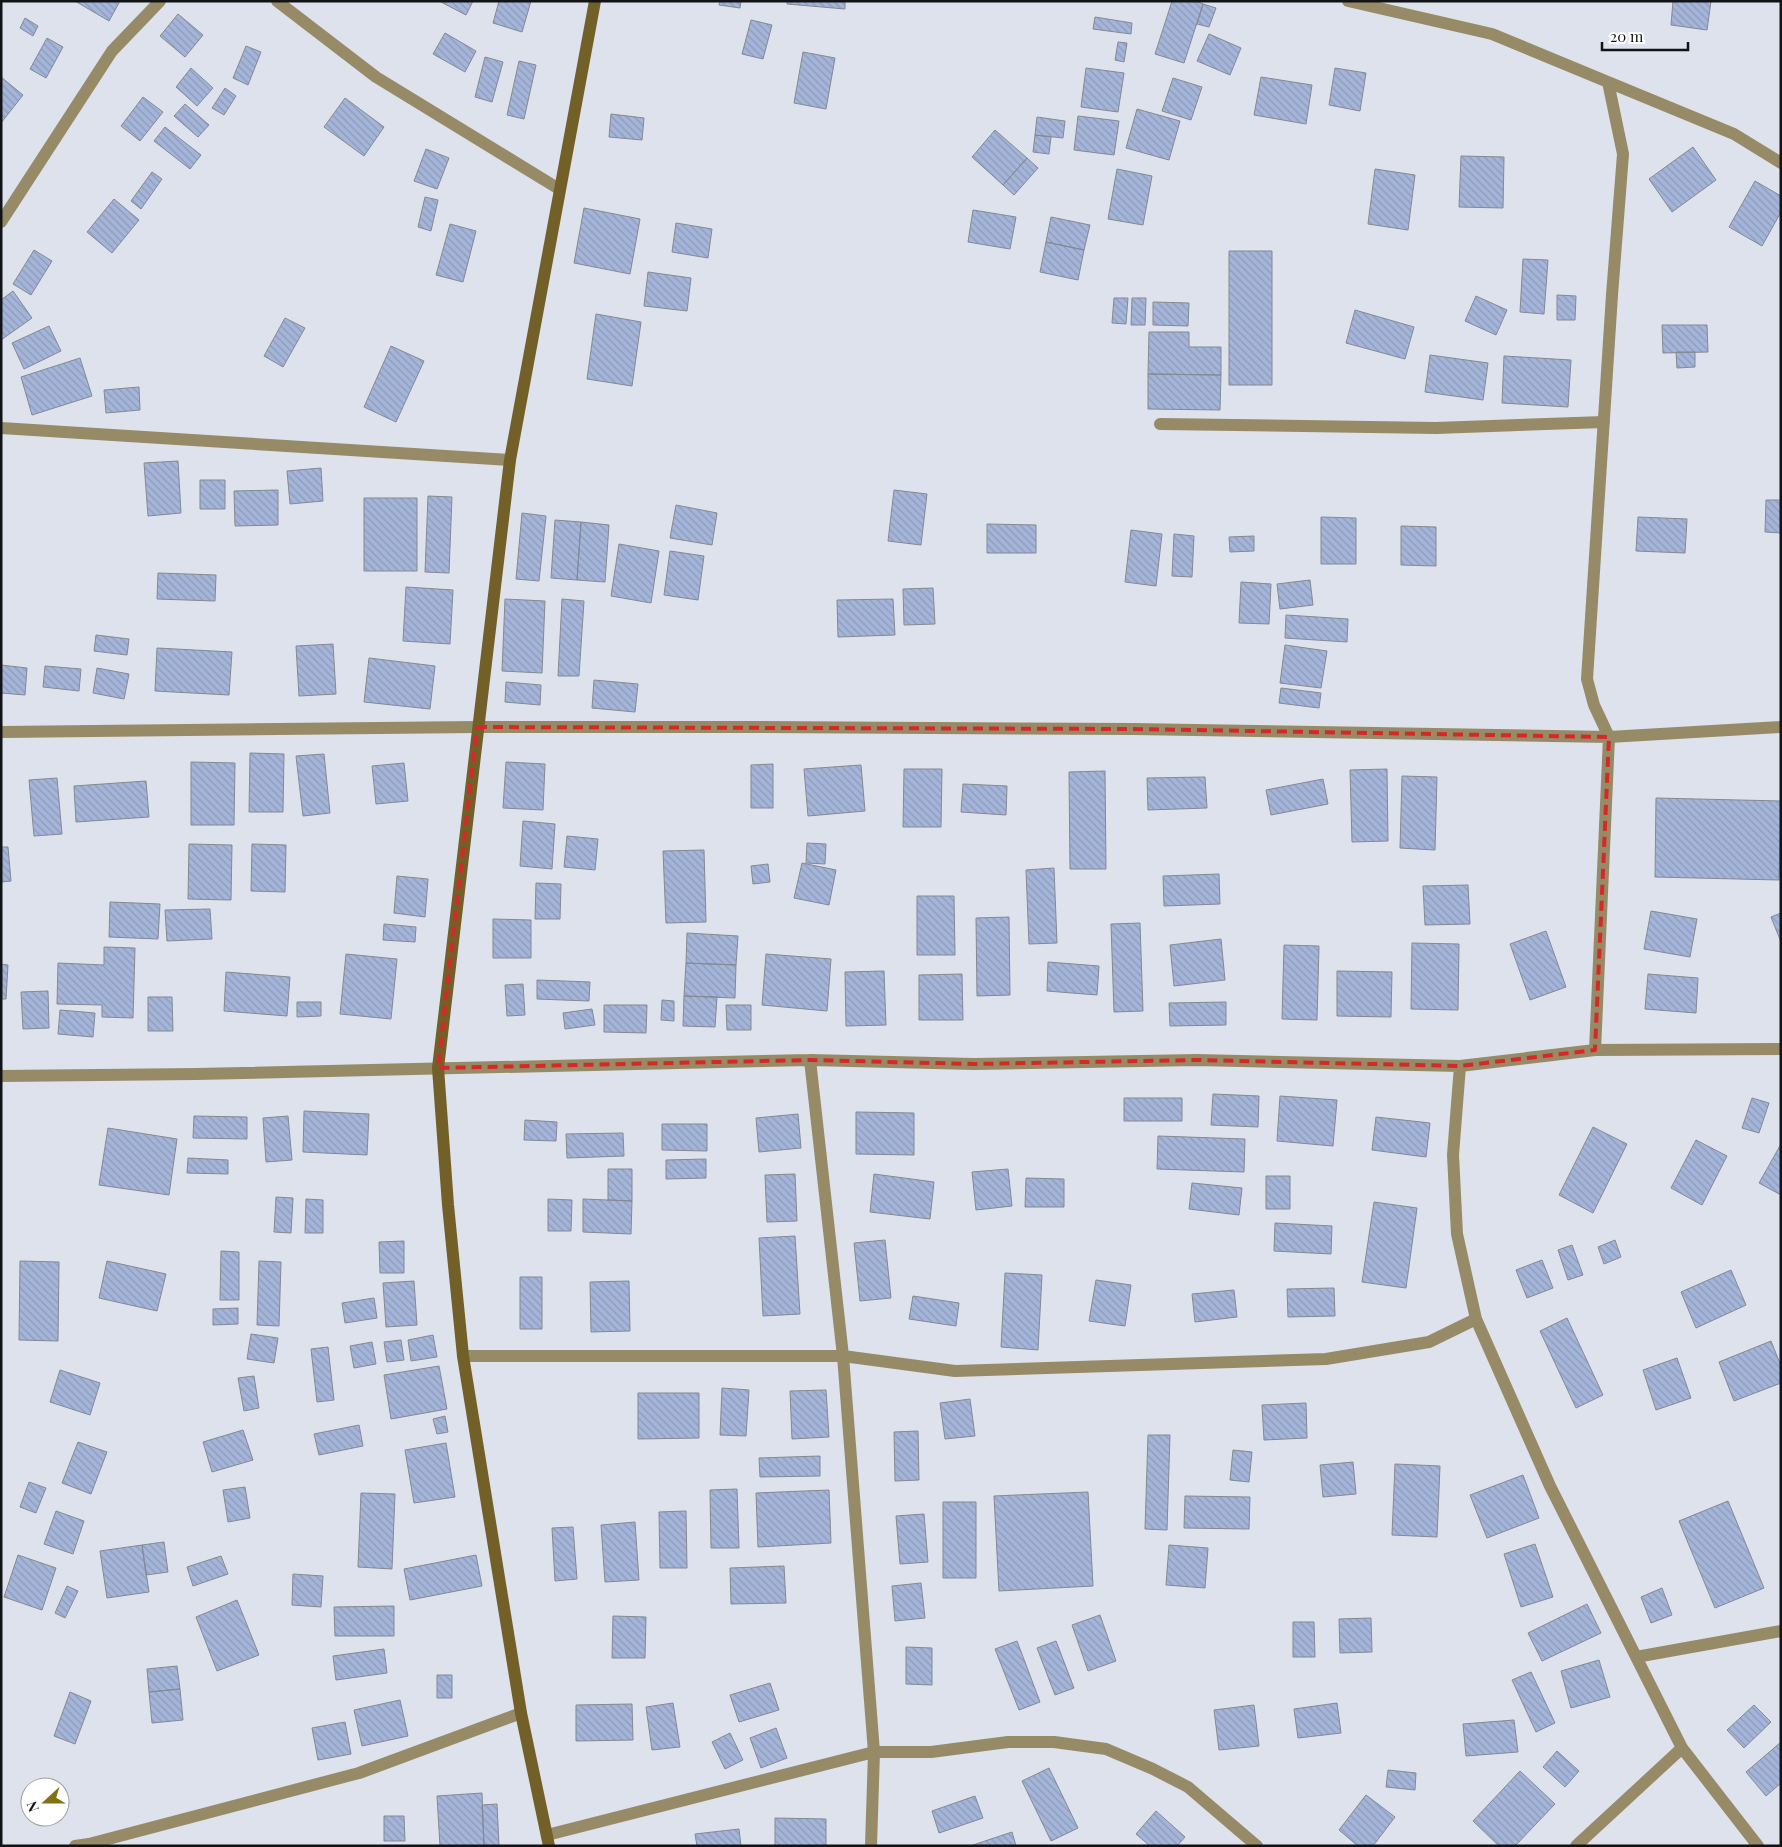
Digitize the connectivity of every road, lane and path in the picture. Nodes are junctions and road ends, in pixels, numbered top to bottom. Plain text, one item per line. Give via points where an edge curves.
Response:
1 (160, 1) edge
2 (277, 1) edge
3 (595, 1) edge
4 (1348, 1) edge
5 (1608, 82) junction
6 (1734, 134) junction
7 (1781, 154) edge
8 (1781, 164) edge
9 (559, 189) junction
10 (1, 222) edge
11 (1604, 422) junction
12 (1160, 424) dead end
13 (1, 428) edge
14 (510, 460) junction
15 (477, 728) junction
16 (1781, 728) edge
17 (1, 732) edge
18 (1609, 737) junction
19 (1781, 1048) edge
20 (1595, 1050) junction
21 (810, 1060) junction
22 (1460, 1066) junction
23 (438, 1068) junction
24 (1, 1076) edge
25 (1476, 1319) junction
26 (463, 1356) junction
27 (843, 1356) junction
28 (1781, 1631) edge
29 (1636, 1657) junction
30 (521, 1713) junction
31 (1682, 1748) junction
32 (874, 1752) junction
33 (548, 1840) edge
34 (76, 1846) edge
35 (871, 1846) edge
36 (1257, 1846) edge
37 (1576, 1846) edge
38 (1758, 1846) edge

1 - 10 street via 112,51
2 - 9 street via 376,77
3 - 9 main road
4 - 5 street via 1492,34
5 - 6 street
5 - 11 street via 1623,154
6 - 7 street
6 - 8 street
9 - 14 main road
11 - 12 street via 1436,428
11 - 18 street via 1587,679 1594,705
13 - 14 street
14 - 15 main road
15 - 17 street
15 - 18 street via 1133,729
15 - 23 main road
16 - 18 street
18 - 20 street
19 - 20 street
20 - 22 street
21 - 22 street via 974,1064 1197,1060
21 - 23 street
21 - 27 street
22 - 25 street via 1453,1155 1457,1234
23 - 24 street
23 - 26 main road
25 - 27 street via 1429,1342 1326,1359 956,1371
25 - 29 street via 1550,1486
26 - 27 street
26 - 30 main road
27 - 32 street
28 - 29 street
29 - 31 street
30 - 33 main road
30 - 34 street via 359,1773
31 - 37 street
31 - 38 street
32 - 33 street
32 - 35 street
32 - 36 street via 931,1752 1008,1742 1054,1742 1106,1749 1188,1787

